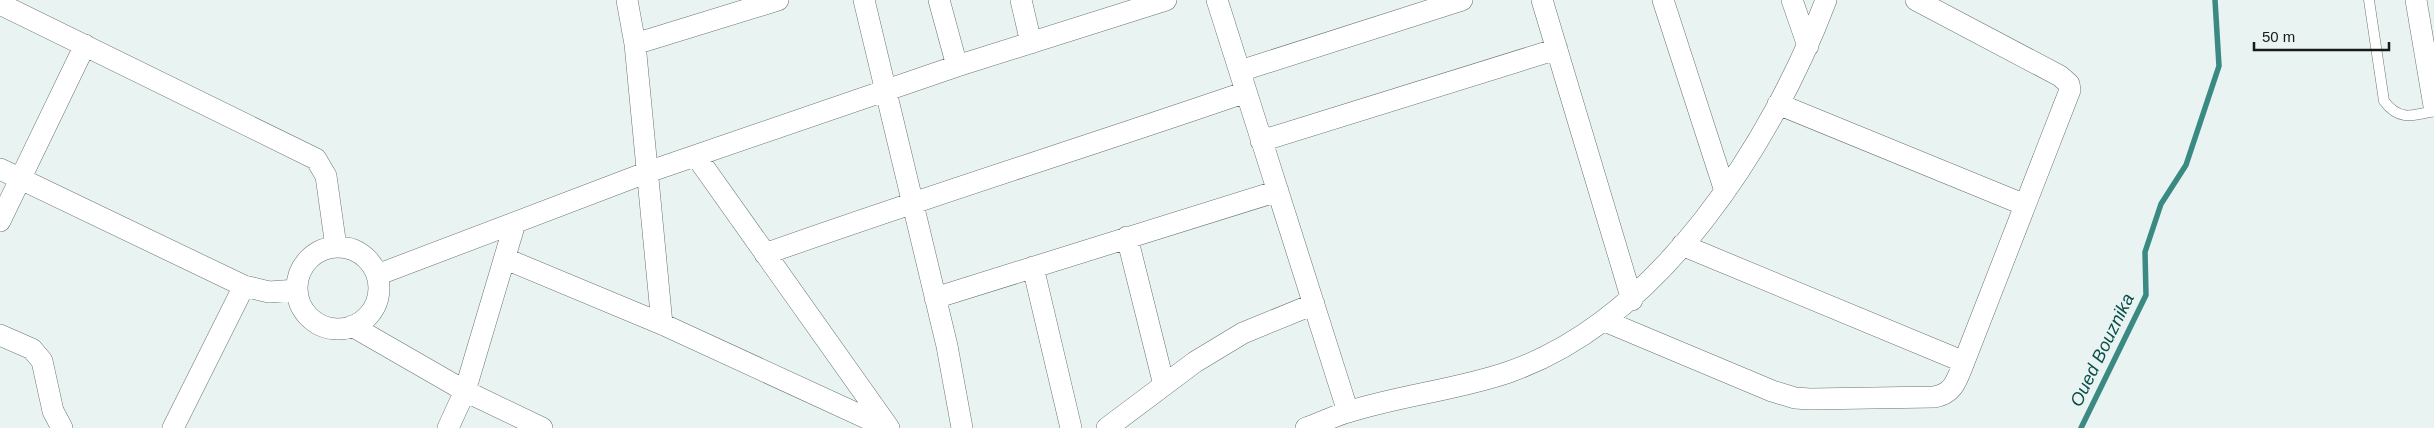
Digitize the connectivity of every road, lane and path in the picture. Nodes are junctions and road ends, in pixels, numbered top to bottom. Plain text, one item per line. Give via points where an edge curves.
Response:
1 (627, 0) edge
2 (864, 0) edge
3 (938, 0) edge
4 (1021, 0) edge
5 (1166, 0) edge
6 (1217, 0) edge
7 (1462, 0) edge
8 (1542, 0) edge
9 (1663, 0) edge
10 (1792, 0) edge
11 (1826, 0) edge
12 (1916, 0) edge
13 (2369, 0) edge
14 (2416, 0) edge
15 (772, 1) edge
16 (0, 4) edge
17 (1031, 43) junction
18 (635, 44) junction
19 (85, 45) junction
20 (1808, 46) junction
21 (1557, 49) junction
22 (957, 66) junction
23 (1240, 71) junction
24 (886, 90) junction
25 (1246, 92) junction
26 (1778, 104) junction
27 (2434, 106) edge
28 (2434, 111) edge
29 (1262, 140) junction
30 (696, 156) junction
31 (0, 169) edge
32 (648, 172) junction
33 (19, 178) junction
34 (1278, 191) junction
35 (1725, 191) junction
36 (912, 202) junction
37 (2025, 206) junction
38 (0, 221) edge
39 (515, 223) junction
40 (1127, 236) junction
41 (1682, 245) junction
42 (336, 247) junction
43 (765, 254) junction
44 (506, 259) junction
45 (1033, 267) junction
46 (378, 274) junction
47 (244, 286) junction
48 (297, 290) junction
49 (935, 298) junction
50 (1632, 300) junction
51 (1314, 304) junction
52 (1605, 321) junction
53 (662, 324) junction
54 (352, 326) junction
55 (0, 335) edge
56 (1964, 362) junction
57 (1164, 385) junction
58 (465, 391) junction
59 (1348, 412) junction
60 (62, 428) edge
61 (173, 428) edge
62 (448, 428) edge
63 (542, 428) edge
64 (888, 428) edge
65 (962, 428) edge
66 (1070, 428) edge
67 (1107, 428) edge
68 (1306, 428) edge

1 - 18 street
2 - 24 street
3 - 22 street
4 - 17 street
5 - 17 street
6 - 23 street
7 - 23 street
8 - 21 street
9 - 35 street
10 - 20 street
11 - 20 street
12 - 37 street via 2060,76 2069,84 2068,96
13 - 28 lane via 2384,101 2390,110 2401,115
14 - 27 street
15 - 18 street
16 - 19 street
17 - 22 street
18 - 32 street
19 - 33 street
19 - 42 street via 316,160 326,176
20 - 26 street
21 - 29 street
21 - 50 street
22 - 24 street
23 - 25 street
24 - 30 street
24 - 36 street
25 - 29 street
25 - 36 street via 1064,155
26 - 35 street
26 - 37 street
29 - 34 street
30 - 32 street
30 - 43 street
31 - 33 street
32 - 39 street
32 - 53 street
33 - 38 street
33 - 47 street
34 - 40 street
34 - 51 street
35 - 41 street
36 - 43 street
36 - 49 street
37 - 56 street
39 - 44 street
39 - 46 street
40 - 45 street
40 - 57 street
41 - 50 street
41 - 56 street
42 - 46 street via 346,247 361,254
42 - 48 street via 325,249 308,260 301,270
43 - 64 street
44 - 53 street
44 - 58 street
45 - 49 street
45 - 66 street
46 - 54 street via 375,306 370,315
47 - 48 street via 269,292
47 - 61 street
48 - 54 street via 304,310 320,325 330,328
49 - 65 street
50 - 52 street
51 - 57 street via 1243,333
51 - 59 street
52 - 56 street via 1795,398 1942,396 1954,386
52 - 59 street via 1509,372
53 - 64 street
54 - 58 street
55 - 60 street via 32,349 42,361 53,411
57 - 67 street
58 - 62 street
58 - 63 street
59 - 68 street

